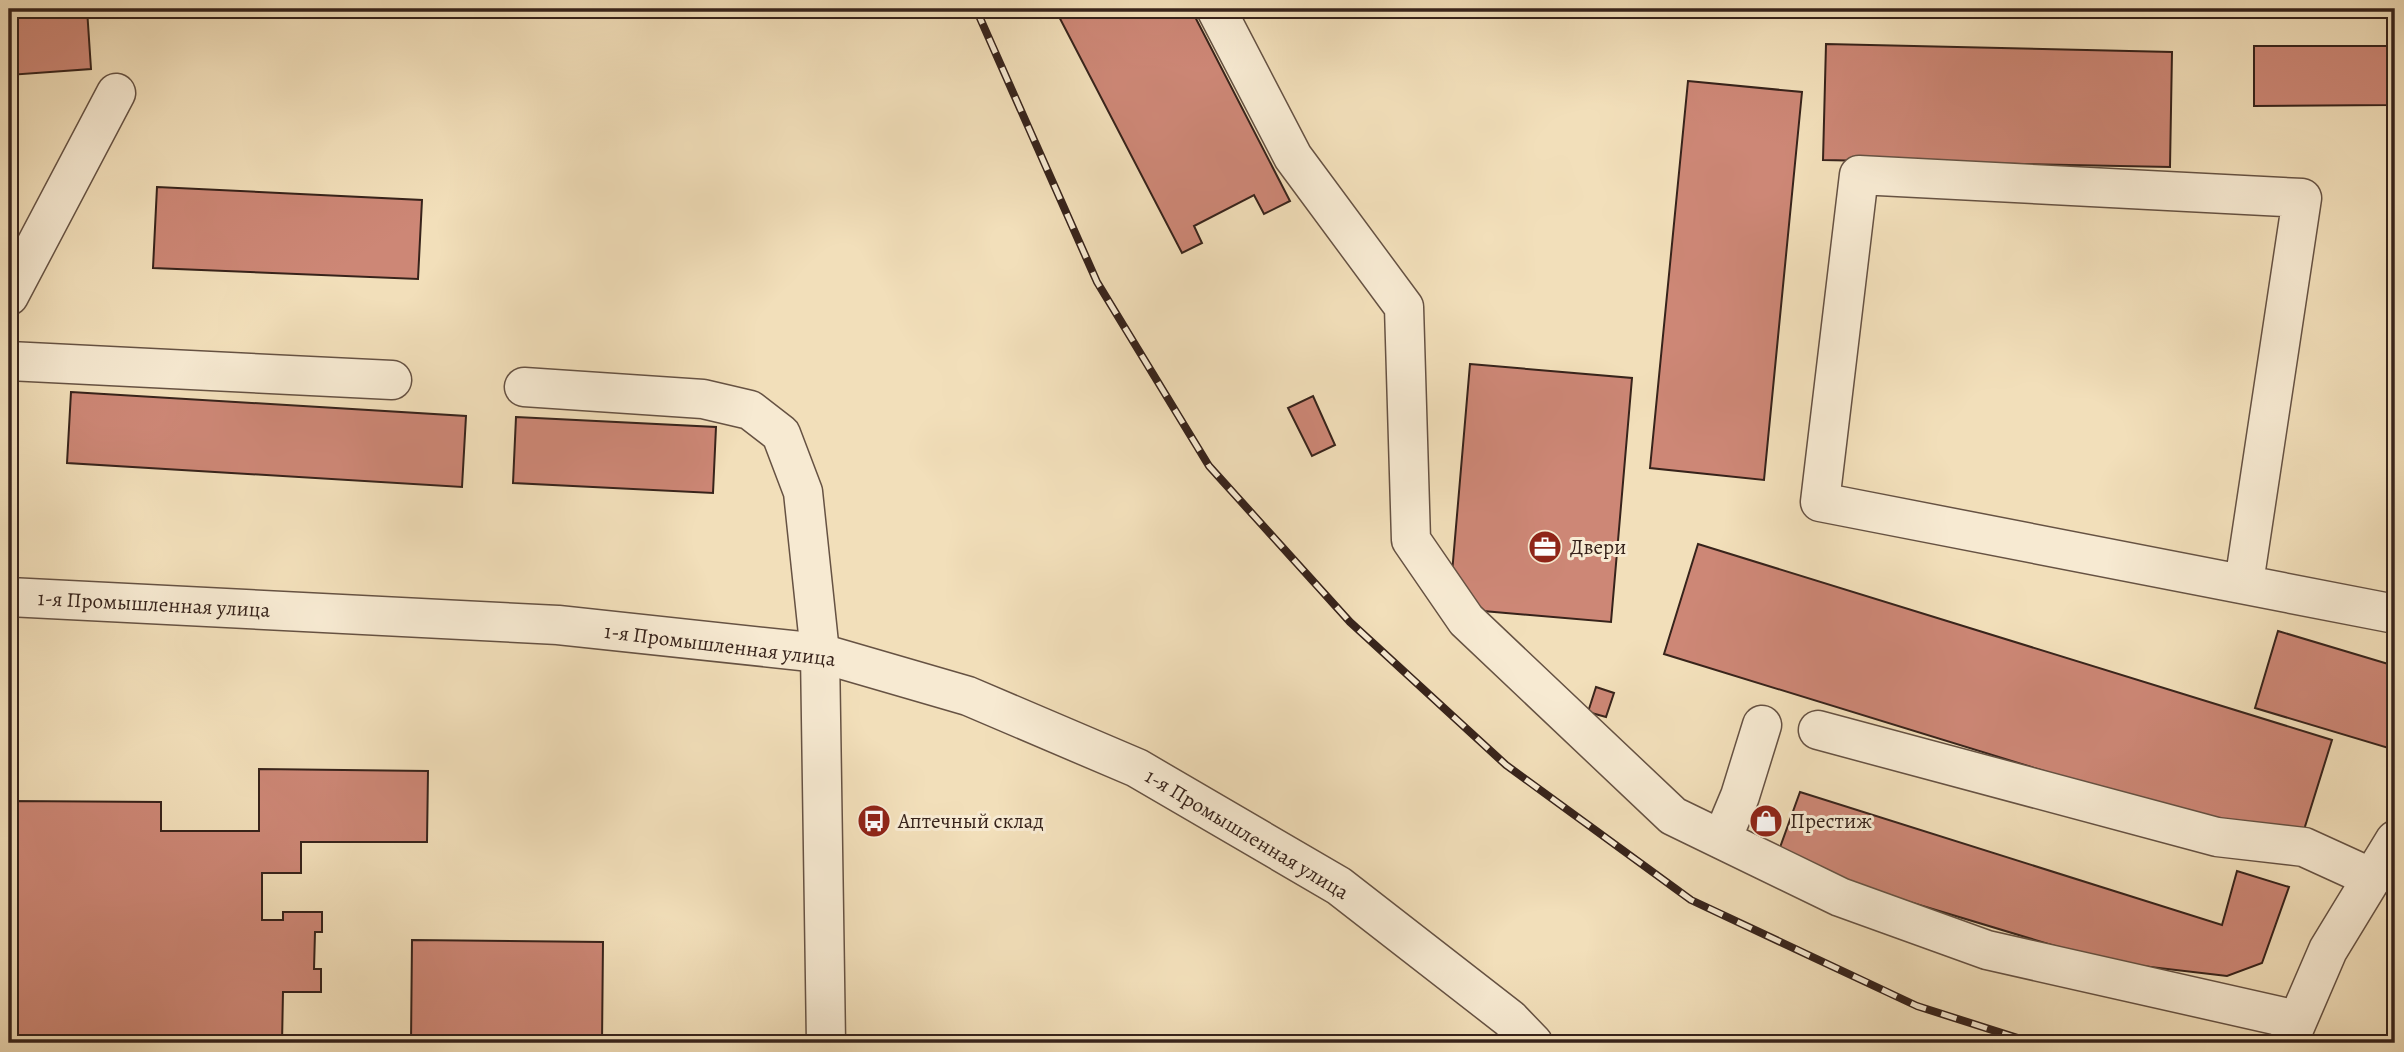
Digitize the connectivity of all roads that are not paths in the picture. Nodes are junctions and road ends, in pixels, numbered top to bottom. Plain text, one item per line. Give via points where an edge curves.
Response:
1 (1216, 9) edge
2 (116, 93) dead end
3 (9, 296) edge
4 (9, 361) edge
5 (392, 380) dead end
6 (524, 387) dead end
7 (2244, 583) junction
8 (9, 597) edge
9 (2395, 614) edge
10 (820, 653) junction
11 (1762, 725) dead end
12 (1818, 730) dead end
13 (1721, 839) junction
14 (2395, 840) edge
15 (2372, 878) junction
16 (2292, 1032) edge
17 (826, 1043) edge
18 (1533, 1043) edge

1 - 13 street via 1293,157 1404,307 1411,540 1466,620 1673,816
2 - 3 street
4 - 5 street
6 - 10 street via 703,399 750,410 781,435 803,492
7 - 7 street via 1820,502 1859,174 2302,198
7 - 9 street
8 - 10 street, 1-я Промышленная улица via 558,625
10 - 17 street
10 - 18 street, 1-я Промышленная улица via 968,695 1137,768 1339,886 1510,1019
11 - 13 street
12 - 15 street via 2217,837 2304,847
13 - 16 street via 1840,897 1987,950
14 - 15 street
15 - 16 street via 2328,950

